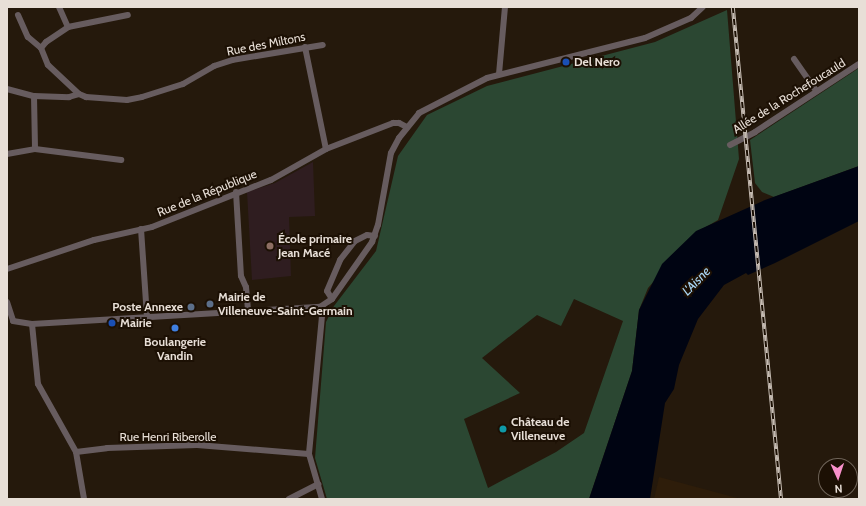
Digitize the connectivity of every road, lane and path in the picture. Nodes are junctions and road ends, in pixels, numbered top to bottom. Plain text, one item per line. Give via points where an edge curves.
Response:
1 (59, 7) edge
2 (505, 7) edge
3 (702, 7) edge
4 (18, 15) dead end
5 (128, 15) dead end
6 (68, 27) junction
7 (323, 45) dead end
8 (305, 47) junction
9 (41, 48) junction
10 (794, 59) dead end
11 (859, 64) edge
12 (499, 74) junction
13 (7, 89) edge
14 (816, 91) junction
15 (79, 94) junction
16 (34, 96) junction
17 (407, 127) junction
18 (730, 145) dead end
19 (35, 150) junction
20 (326, 150) junction
21 (7, 154) edge
22 (121, 160) dead end
23 (236, 192) junction
24 (141, 230) junction
25 (375, 236) junction
26 (7, 268) edge
27 (330, 297) junction
28 (7, 302) edge
29 (320, 307) junction
30 (248, 310) junction
31 (147, 317) junction
32 (10, 322) edge
33 (32, 324) junction
34 (76, 452) junction
35 (309, 454) junction
36 (318, 484) junction
37 (84, 499) edge
38 (289, 499) edge
39 (322, 499) edge

1 - 6 street
2 - 12 street
3 - 12 street via 690,18 645,38
4 - 9 street via 28,37
5 - 6 street
6 - 9 street
7 - 8 street, Rue des Miltons
8 - 15 street, Rue des Miltons via 214,66 183,84 142,97 127,100
8 - 20 street
9 - 15 street via 48,64
10 - 14 street
11 - 14 street, Allée de la Rochefoucauld
12 - 17 street via 440,100 419,113
13 - 16 street, Rue des Miltons
14 - 18 street, Allée de la Rochefoucauld via 755,132
15 - 16 street, Rue des Miltons via 69,97
16 - 19 street
17 - 20 street, Rue de la République via 393,123
17 - 25 street via 391,153
19 - 21 street
19 - 22 street
20 - 23 street, Rue de la République via 270,180
23 - 24 street, Rue de la République
23 - 30 street via 241,276 246,287
24 - 26 street, Rue de la République via 94,240
24 - 31 street
25 - 27 street
25 - 27 street via 367,235 349,246 327,291
27 - 29 street
28 - 32 street
29 - 30 street
29 - 35 street via 322,316
30 - 31 street
31 - 33 street
32 - 33 street
33 - 34 street via 38,384
34 - 35 street, Rue Henri Riberolle via 107,448 198,445
34 - 37 street
35 - 36 street
36 - 38 street
36 - 39 street

